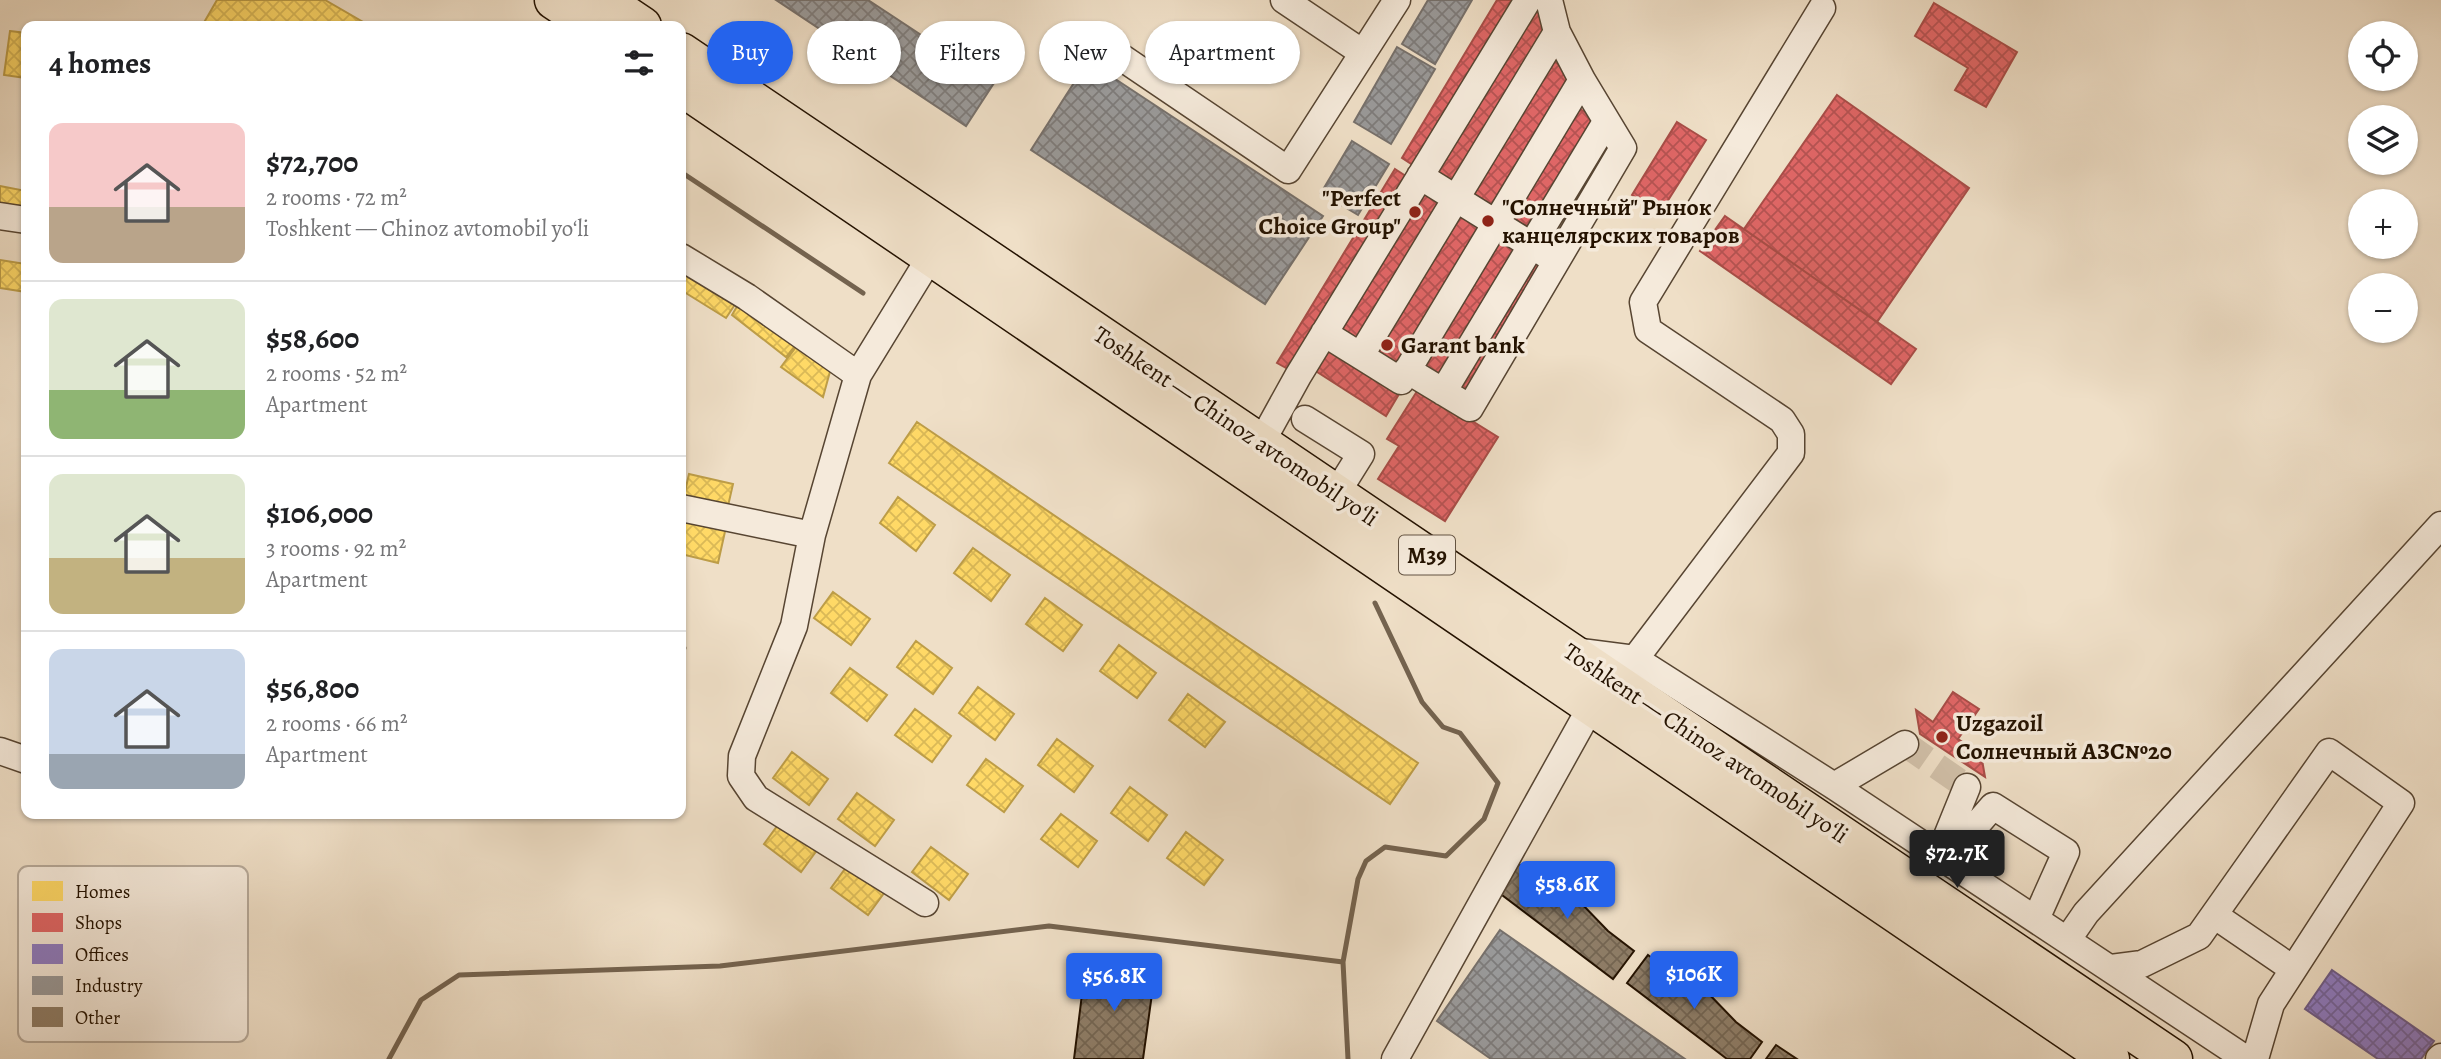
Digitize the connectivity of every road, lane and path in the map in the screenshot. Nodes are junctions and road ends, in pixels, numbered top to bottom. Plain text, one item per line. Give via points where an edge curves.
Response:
1 (554, 0) edge
2 (1284, 0) edge
3 (1397, 0) edge
4 (1528, 0) edge
5 (1549, 0) edge
6 (1822, 8) dead end
7 (621, 12) edge
8 (1557, 32) junction
9 (1363, 53) junction
10 (686, 55) edge
11 (1131, 64) edge
12 (1582, 80) junction
13 (686, 89) edge
14 (1606, 122) junction
15 (1420, 176) junction
16 (1456, 198) junction
17 (0, 216) edge
18 (21, 219) edge
19 (1496, 223) junction
20 (1532, 245) junction
21 (931, 256) junction
22 (686, 260) edge
23 (1556, 261) junction
24 (1324, 333) junction
25 (1361, 355) junction
26 (1407, 370) junction
27 (858, 375) junction
28 (1443, 392) junction
29 (1305, 419) dead end
30 (1261, 443) junction
31 (1336, 494) junction
32 (686, 509) edge
33 (2441, 525) edge
34 (812, 535) junction
35 (1568, 650) junction
36 (1635, 659) junction
37 (1592, 705) junction
38 (1905, 744) dead end
39 (0, 751) edge
40 (21, 758) edge
41 (1834, 786) junction
42 (1968, 787) dead end
43 (1943, 858) junction
44 (1987, 887) junction
45 (925, 903) dead end
46 (2214, 915) junction
47 (1946, 918) junction
48 (2036, 919) junction
49 (2068, 939) junction
50 (2110, 968) junction
51 (2293, 969) junction
52 (1395, 1059) edge
53 (2110, 1059) edge
54 (2173, 1059) edge
55 (2246, 1059) edge
56 (2255, 1059) edge

1 - 7 highway
2 - 9 street
3 - 9 street
4 - 15 street
5 - 8 street
6 - 36 street via 1643,302 1648,330 1783,420 1791,434 1791,453
8 - 12 street
8 - 16 street
9 - 11 street via 1288,170
10 - 30 highway, Toshkent — Chinoz avtomobil yoʻli / M39
12 - 14 street
12 - 19 street
13 - 21 highway, Toshkent — Chinoz avtomobil yoʻli / M39
14 - 20 street
14 - 23 street via 1623,148
15 - 16 street
15 - 24 street
16 - 19 street
16 - 25 street
17 - 18 street
19 - 20 street
19 - 26 street
20 - 23 street
20 - 28 street
21 - 27 street
21 - 37 highway, Toshkent — Chinoz avtomobil yoʻli / M39
22 - 27 street
23 - 28 street via 1470,408
24 - 25 street
24 - 30 street
25 - 26 street via 1401,381
26 - 28 street
27 - 34 street
29 - 31 street via 1361,454
30 - 31 highway, Toshkent — Chinoz avtomobil yoʻli / M39
31 - 35 highway, Toshkent — Chinoz avtomobil yoʻli / M39
32 - 34 street
33 - 49 street via 2095,903
34 - 45 street via 794,626 742,756 741,776 756,798
35 - 36 street, M39
35 - 47 highway, Toshkent — Chinoz avtomobil yoʻli / M39
36 - 41 street, M39
37 - 47 highway, Toshkent — Chinoz avtomobil yoʻli / M39
37 - 52 street
38 - 41 street
39 - 40 street
41 - 43 street, M39
42 - 43 street
43 - 44 street, M39
43 - 48 street via 1993,806 2066,852
44 - 47 street
44 - 48 street, M39
46 - 50 street via 2199,936 2142,964
46 - 51 street
46 - 51 street via 2329,752 2401,803
47 - 53 highway, Toshkent — Chinoz avtomobil yoʻli / M39
47 - 54 highway, Toshkent — Chinoz avtomobil yoʻli / M39
48 - 49 street, M39
49 - 50 street, M39
50 - 55 street, M39
51 - 56 street via 2271,1004

